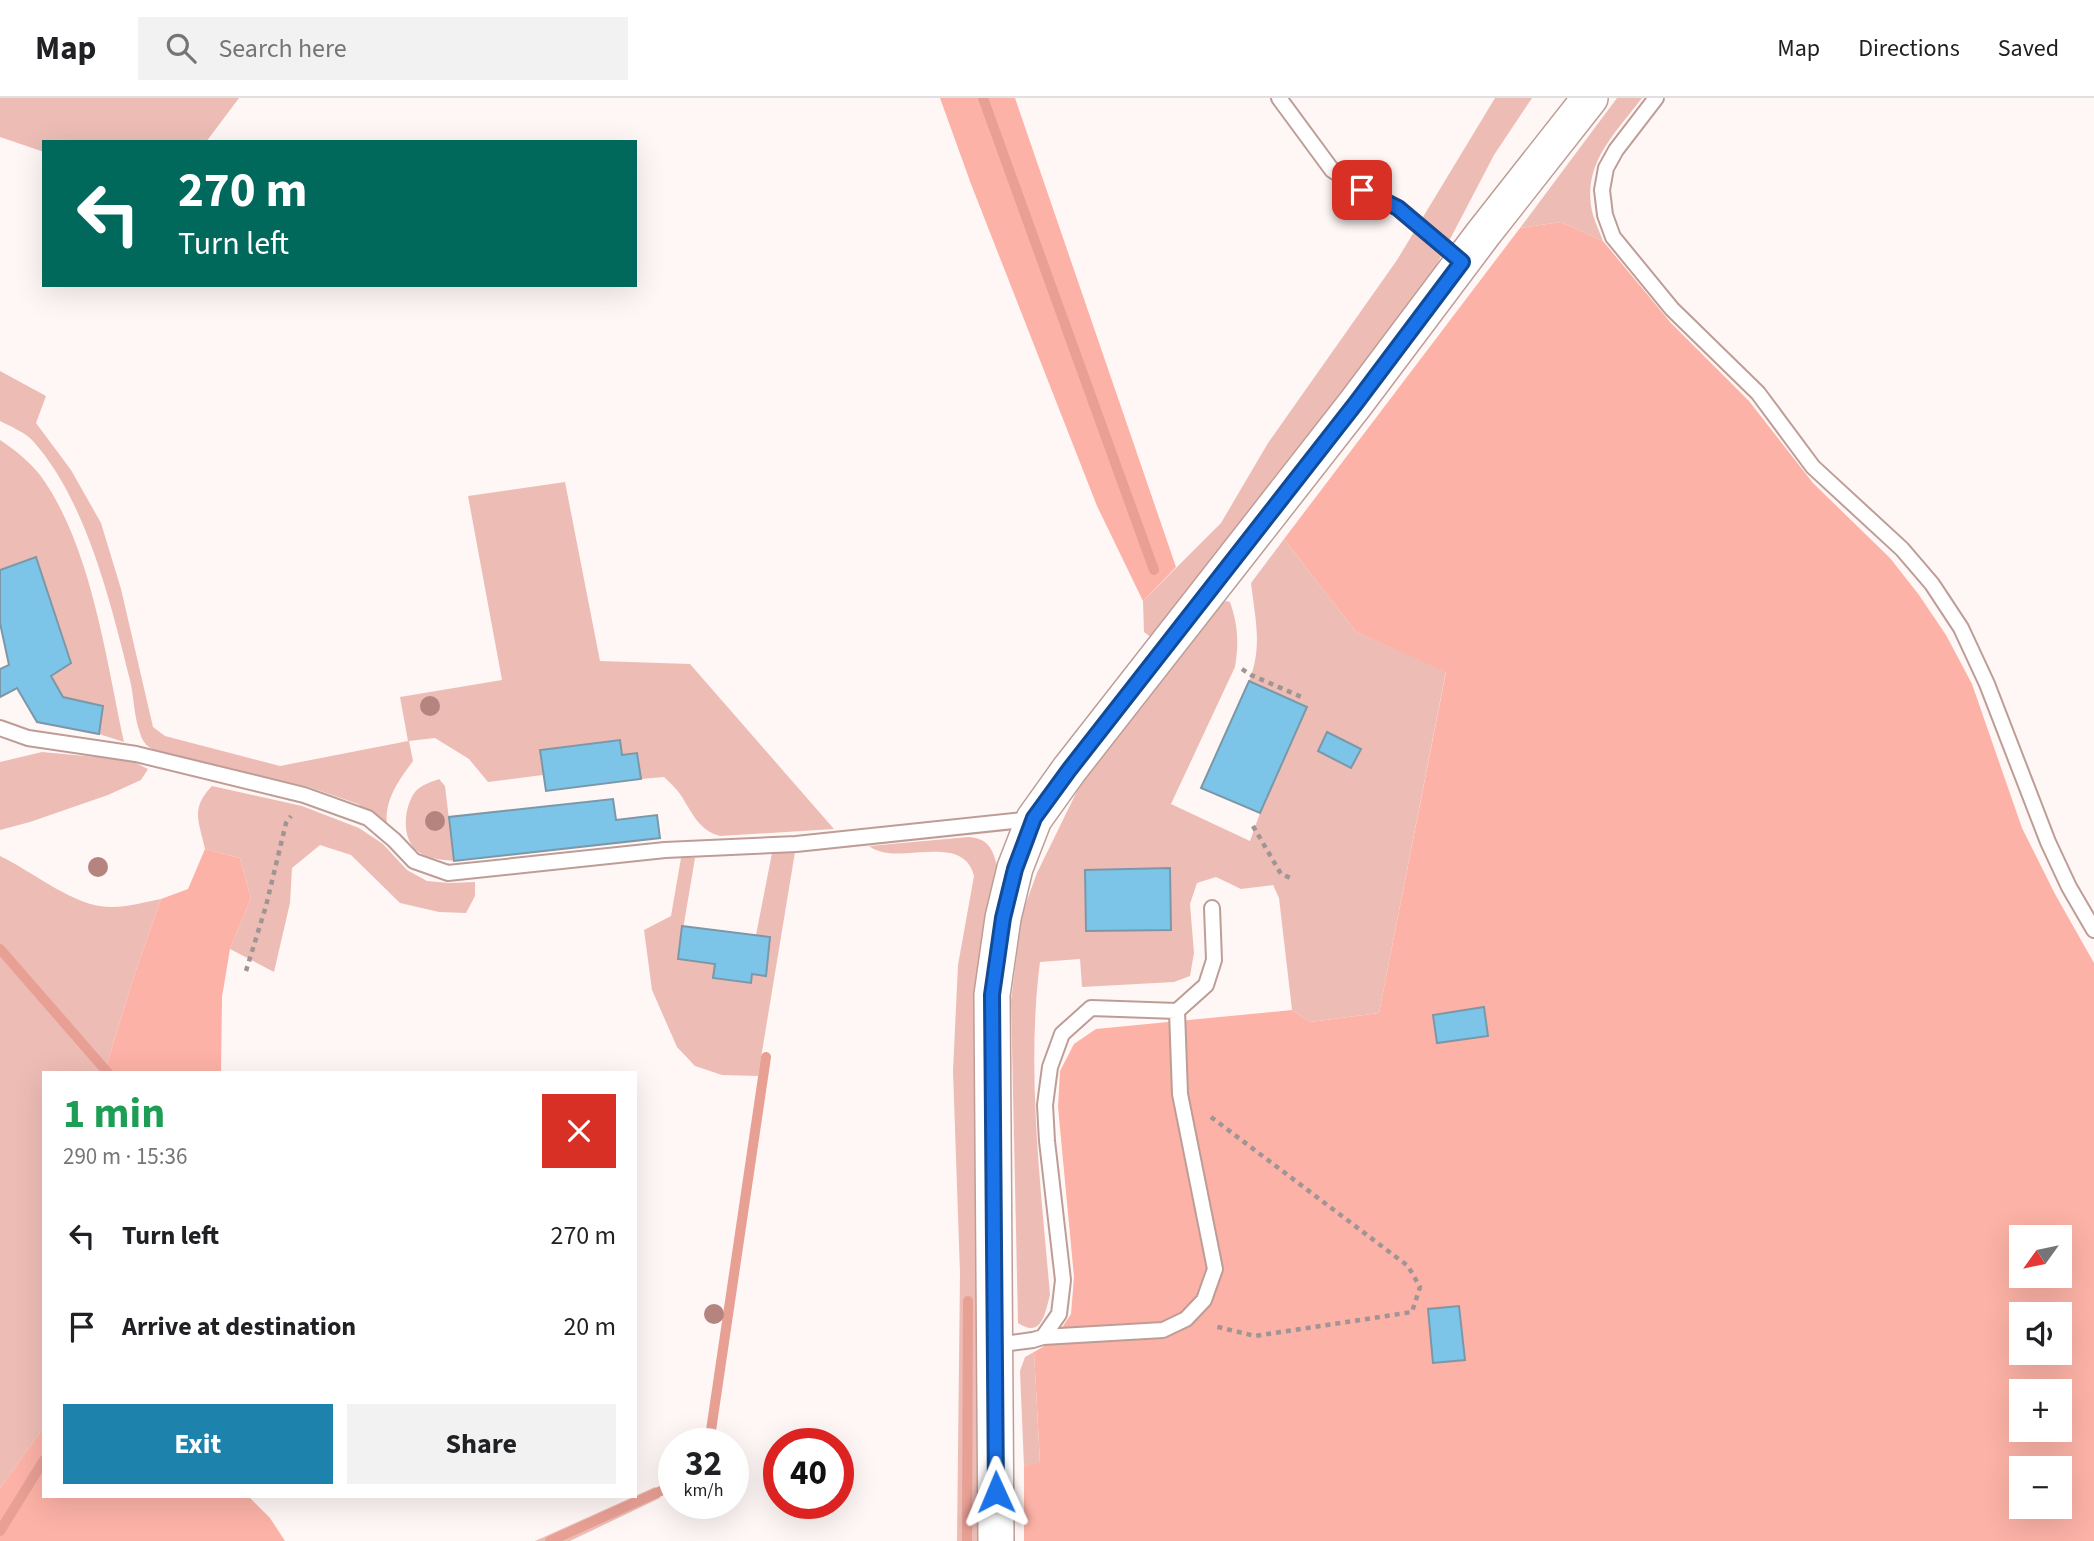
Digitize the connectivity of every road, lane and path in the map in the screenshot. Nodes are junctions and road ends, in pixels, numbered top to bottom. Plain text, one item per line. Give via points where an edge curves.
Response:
1 (1279, 98) edge
2 (1590, 98) edge
3 (1656, 98) edge
4 (1462, 262) junction
5 (1242, 669) dead end
6 (1304, 698) dead end
7 (0, 728) edge
8 (304, 795) junction
9 (1034, 818) junction
10 (1253, 826) dead end
11 (1293, 879) dead end
12 (1212, 908) dead end
13 (2094, 930) edge
14 (246, 971) dead end
15 (1177, 1011) junction
16 (1180, 1094) junction
17 (1186, 1319) junction
18 (1043, 1337) junction
19 (994, 1345) junction
20 (996, 1541) edge

1 - 4 lane via 1332,170 1398,208
2 - 4 street
3 - 13 lane via 1606,169 1602,190 1613,237 1672,309 1758,393 1813,467 1902,549 1932,584 1961,628 2048,842
4 - 9 street
5 - 6 path
7 - 8 lane via 28,737 136,754
8 - 9 lane via 368,818 414,861 448,873 665,850 796,844
8 - 14 path via 286,824
9 - 19 street via 1003,918 992,995
10 - 11 path via 1281,874
12 - 15 lane via 1214,960 1206,985
15 - 16 lane
15 - 18 lane via 1091,1008 1062,1034 1050,1067 1045,1105 1063,1280 1059,1314
16 - 17 lane via 1215,1269 1204,1300
16 - 17 path via 1408,1266 1420,1287 1412,1312 1255,1336
17 - 18 lane via 1163,1329
18 - 19 lane
19 - 20 street

